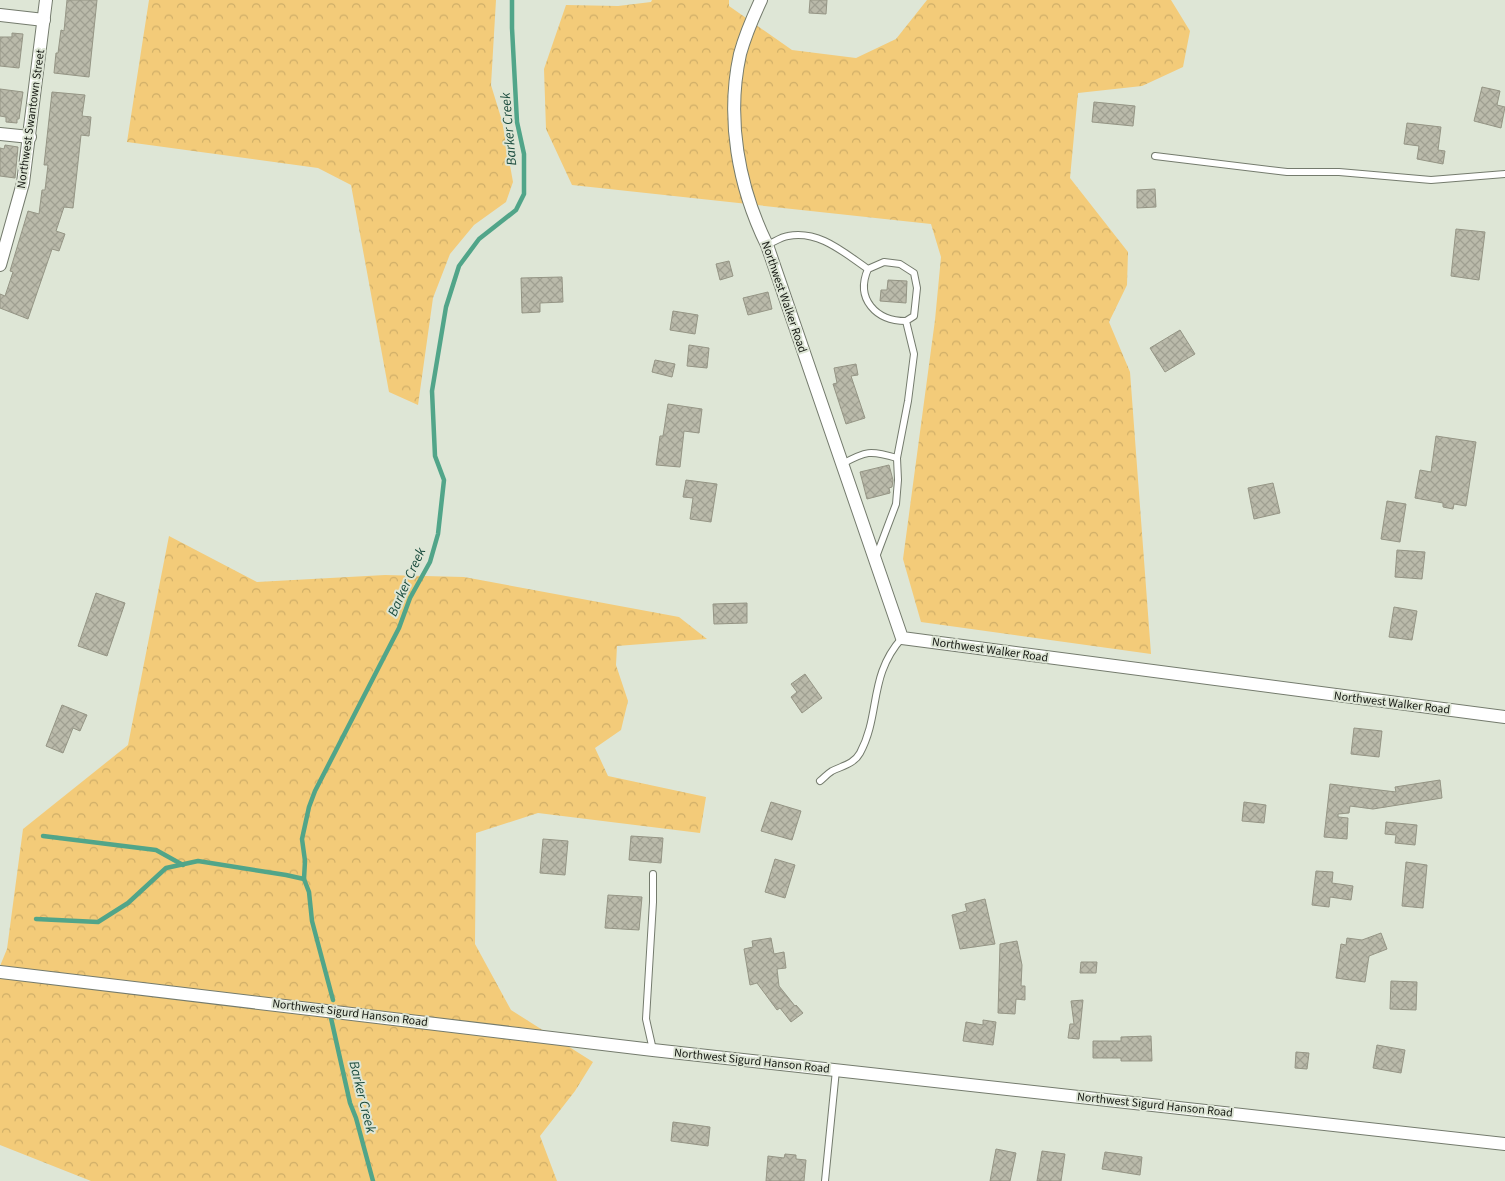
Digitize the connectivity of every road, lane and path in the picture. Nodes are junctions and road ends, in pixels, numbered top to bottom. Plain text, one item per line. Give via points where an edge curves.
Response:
1 (46, 0) edge
2 (761, 0) edge
3 (0, 15) edge
4 (44, 20) junction
5 (0, 134) edge
6 (30, 137) junction
7 (1155, 156) dead end
8 (1505, 174) edge
9 (767, 245) junction
10 (3, 246) edge
11 (0, 265) edge
12 (868, 269) junction
13 (906, 322) junction
14 (897, 458) junction
15 (842, 464) junction
16 (875, 559) junction
17 (902, 638) junction
18 (1505, 717) edge
19 (820, 781) dead end
20 (653, 874) dead end
21 (0, 972) edge
22 (653, 1050) junction
23 (836, 1070) junction
24 (1505, 1144) edge
25 (825, 1181) edge

1 - 4 street, Northwest Swantown Street
2 - 9 street, Northwest Walker Road via 741,53 734,96 737,152 744,183
3 - 4 street
4 - 6 street, Northwest Swantown Street
5 - 6 street
6 - 10 street, Northwest Swantown Street via 21,192
7 - 8 lane via 1287,172 1339,172 1431,180
9 - 12 lane via 786,236 816,236
9 - 15 street, Northwest Walker Road
10 - 11 street, Northwest Swantown Street
12 - 13 lane via 863,289 866,300 884,317
12 - 13 lane via 884,262 900,264 914,273 917,288 914,316
13 - 14 lane via 914,354
14 - 15 lane via 875,452 859,455
14 - 16 lane via 896,504
15 - 16 street, Northwest Walker Road
16 - 17 street, Northwest Walker Road
17 - 18 street, Northwest Walker Road
17 - 19 lane via 892,649 879,678 860,754 851,764 830,772
20 - 22 lane via 646,1019
21 - 22 street, Northwest Sigurd Hanson Road
22 - 23 street, Northwest Sigurd Hanson Road
23 - 24 street, Northwest Sigurd Hanson Road
23 - 25 lane

